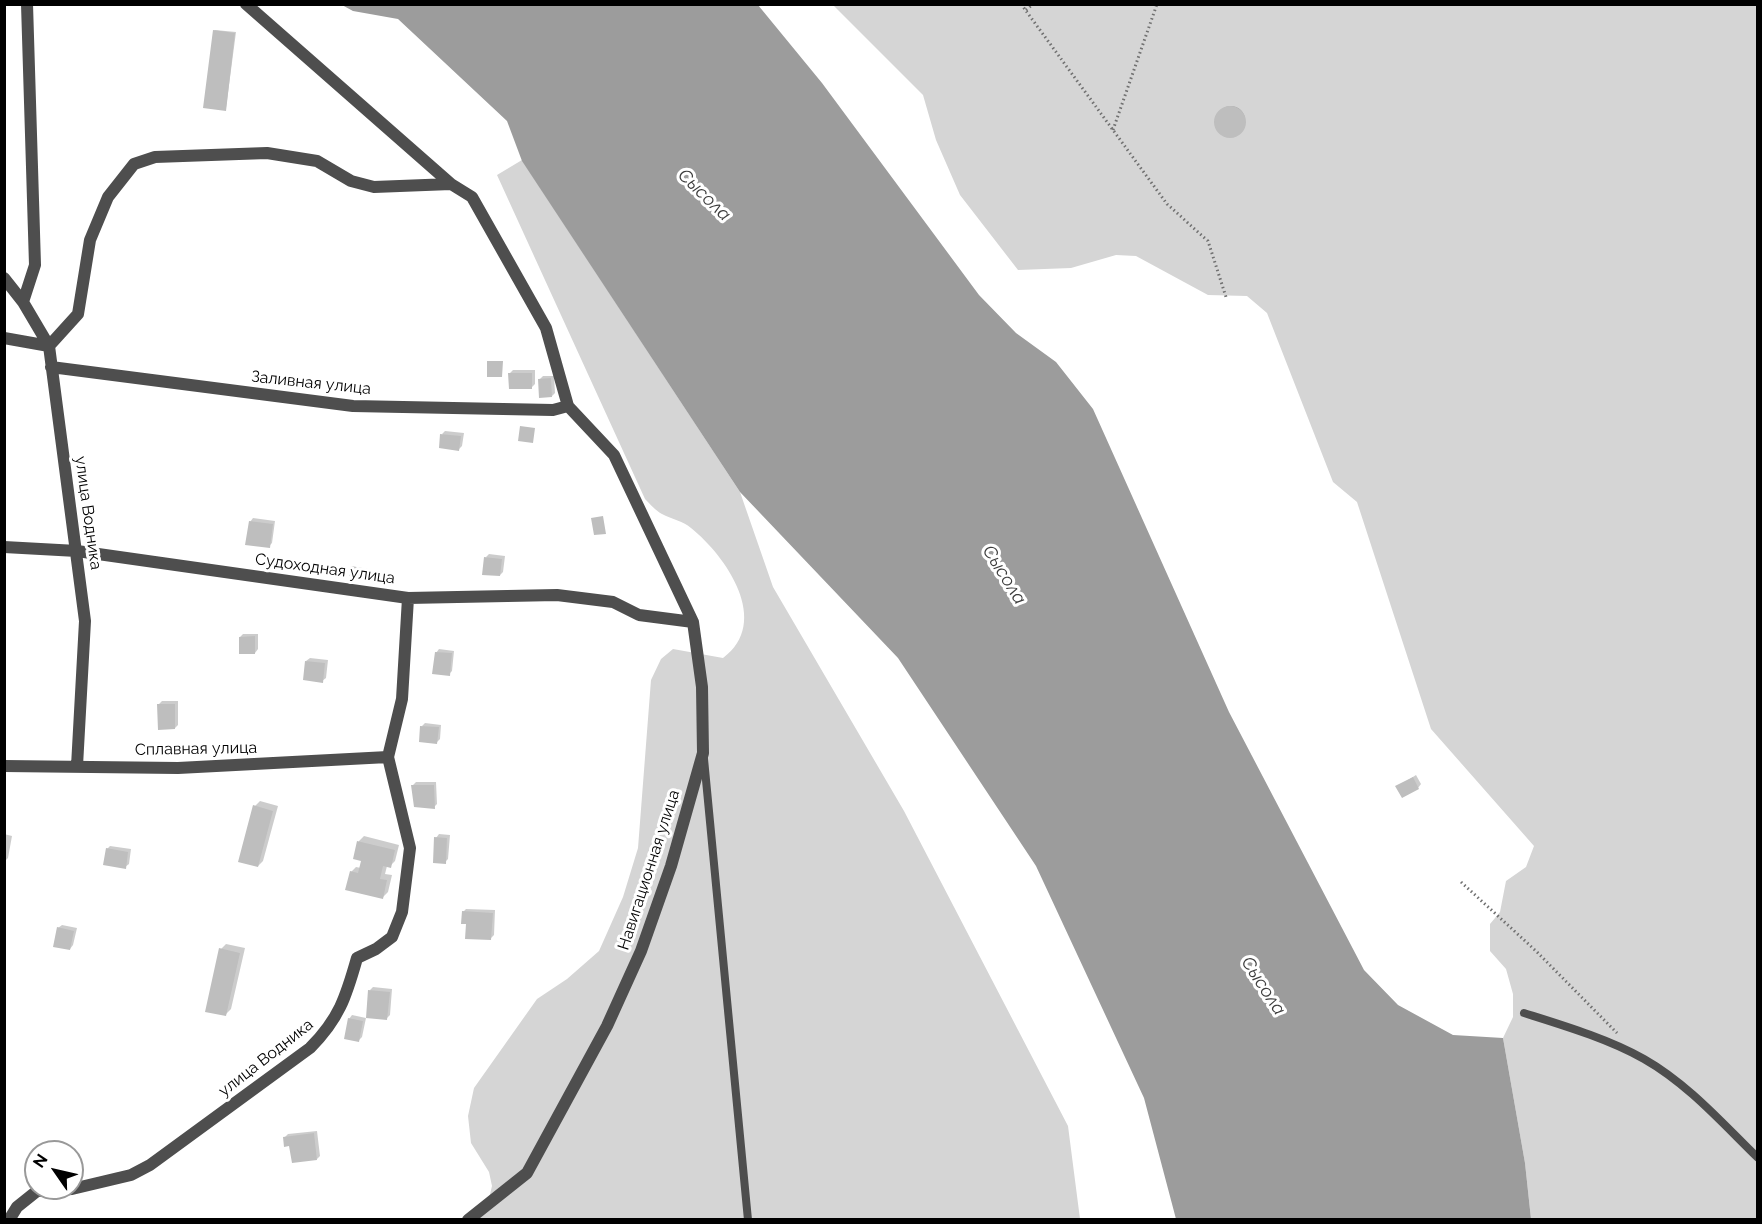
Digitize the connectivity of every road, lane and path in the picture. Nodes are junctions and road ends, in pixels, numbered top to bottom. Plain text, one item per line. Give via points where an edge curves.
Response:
1 (27, 4) edge
2 (246, 4) edge
3 (1021, 4) edge
4 (1033, 4) edge
5 (1157, 4) edge
6 (1026, 10) junction
7 (1113, 130) junction
8 (451, 184) junction
9 (4, 278) edge
10 (1227, 297) dead end
11 (23, 302) junction
12 (4, 338) edge
13 (49, 346) junction
14 (51, 368) junction
15 (568, 406) junction
16 (4, 548) edge
17 (77, 550) junction
18 (408, 598) junction
19 (693, 622) junction
20 (703, 753) junction
21 (388, 757) junction
22 (4, 766) edge
23 (77, 766) junction
24 (1461, 882) dead end
25 (1524, 1013) dead end
26 (1619, 1034) dead end
27 (1758, 1158) edge
28 (9, 1220) edge
29 (468, 1220) edge
30 (748, 1220) edge

1 - 11 street via 35,265
2 - 8 street
3 - 6 path
4 - 6 path
5 - 7 path
6 - 7 path
7 - 10 path via 1167,204 1208,241
8 - 13 street via 374,187 351,181 317,161 267,153 155,157 134,164 108,197 90,240 78,314
8 - 15 street via 472,197 546,328
9 - 11 street, улица Водника
11 - 13 street, улица Водника
12 - 13 street
13 - 14 street, улица Водника
14 - 15 street, Заливная улица via 353,406 553,410
14 - 17 street, улица Водника
15 - 19 street, Навигационная улица via 614,455
16 - 17 street, Судоходная улица
17 - 18 street, Судоходная улица
17 - 23 street, улица Водника via 85,621
18 - 19 street, Судоходная улица via 557,596 613,602 639,615
18 - 21 street, улица Водника via 402,699
19 - 20 street, Навигационная улица via 702,687
20 - 29 street, Навигационная улица via 671,866 641,951 607,1026 527,1173
20 - 30 lane
21 - 23 street, Сплавная улица via 178,768
21 - 28 street, улица Водника via 410,848 402,912 392,937 357,958 343,1006 328,1030 310,1048 150,1165 131,1174 72,1189 37,1191 17,1207
22 - 23 street, Сплавная улица
24 - 26 path
25 - 27 lane via 1643,1059 1701,1101

